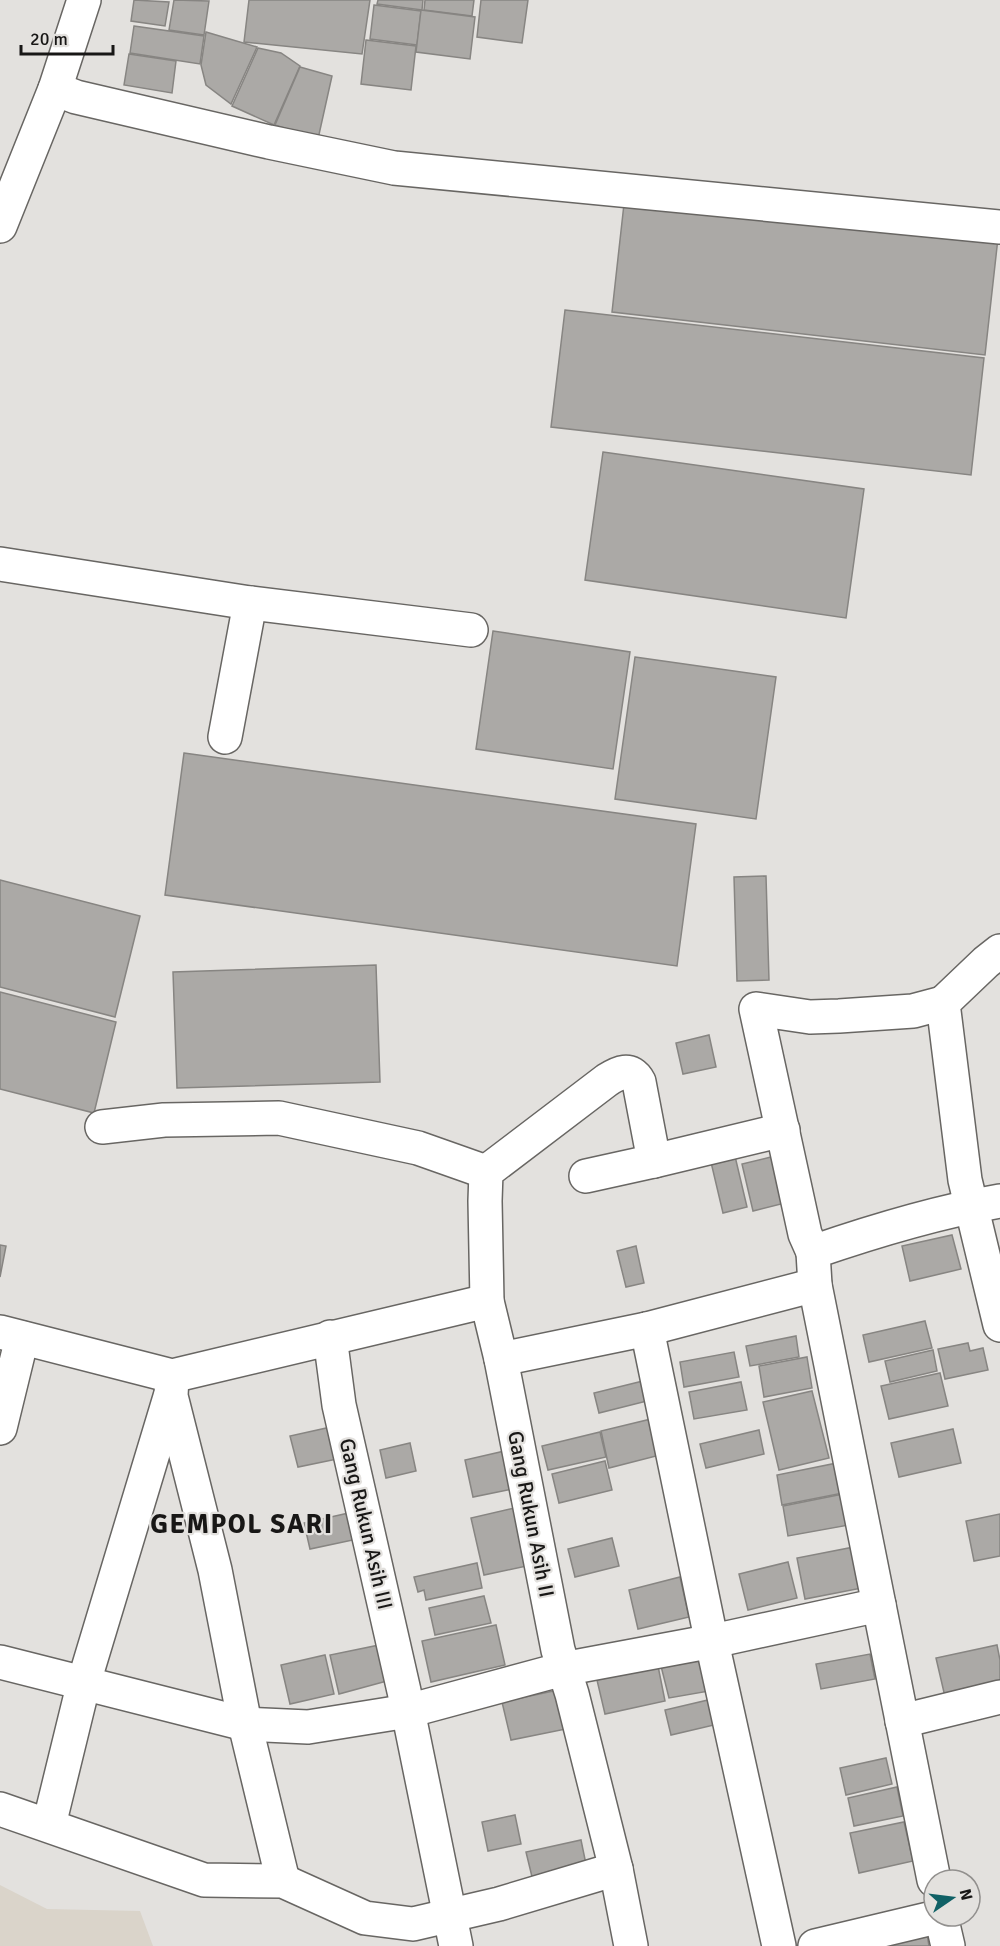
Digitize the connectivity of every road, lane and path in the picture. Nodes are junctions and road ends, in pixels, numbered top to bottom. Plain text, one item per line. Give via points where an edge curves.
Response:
1 (84, 0) edge
2 (55, 89) junction
3 (11, 166) edge
4 (0, 226) edge
5 (1000, 227) edge
6 (0, 564) edge
7 (250, 603) junction
8 (471, 630) dead end
9 (225, 737) dead end
10 (1000, 951) edge
11 (943, 1003) junction
12 (102, 1127) dead end
13 (783, 1130) junction
14 (654, 1161) junction
15 (486, 1172) junction
16 (586, 1176) dead end
17 (986, 1204) edge
18 (813, 1252) junction
19 (815, 1286) junction
20 (487, 1301) junction
21 (1000, 1325) edge
22 (647, 1329) junction
23 (11, 1335) edge
24 (330, 1337) junction
25 (501, 1359) junction
26 (171, 1386) junction
27 (0, 1428) edge
28 (879, 1605) junction
29 (713, 1641) junction
30 (0, 1662) edge
31 (563, 1669) junction
32 (84, 1682) junction
33 (1000, 1696) edge
34 (408, 1711) junction
35 (902, 1721) junction
36 (245, 1724) junction
37 (0, 1809) edge
38 (49, 1825) junction
39 (932, 1868) edge
40 (616, 1869) junction
41 (283, 1881) junction
42 (922, 1921) edge
43 (944, 1928) edge
44 (453, 1931) edge
45 (632, 1946) edge
46 (779, 1946) edge
47 (815, 1946) edge
48 (948, 1946) edge

1 - 2 street
2 - 3 street
2 - 5 street via 269,142 394,168
3 - 4 street
6 - 7 street
7 - 8 street
7 - 9 street
10 - 11 street
11 - 13 street via 913,1011 810,1017 756,1009
11 - 17 street via 965,1180
12 - 15 street via 164,1120 279,1118 418,1148
13 - 14 street
13 - 18 street via 805,1234
14 - 15 street via 639,1082 630,1073 620,1072
14 - 16 street
15 - 20 street, Gang Rukun Asih II
17 - 18 street
17 - 21 street
18 - 19 street
19 - 22 street
19 - 28 street
20 - 24 street
20 - 25 street, Gang Rukun Asih II
22 - 25 street
22 - 29 street
23 - 26 street
23 - 27 street
24 - 26 street
24 - 34 street, Gang Rukun Asih III via 339,1405
25 - 31 street, Gang Rukun Asih II
26 - 32 street
26 - 36 street via 215,1570
28 - 29 street
28 - 35 street
29 - 31 street
29 - 46 street
30 - 32 street
31 - 34 street
31 - 40 street, Gang Rukun Asih II
32 - 36 street
32 - 38 street
33 - 35 street
34 - 36 street via 308,1727
34 - 44 street, Gang Rukun Asih III
35 - 39 street
36 - 41 street
37 - 38 street
38 - 41 street via 204,1880
40 - 44 street
40 - 45 street, Gang Rukun Asih II
41 - 44 street via 365,1918
42 - 47 street
43 - 48 street

